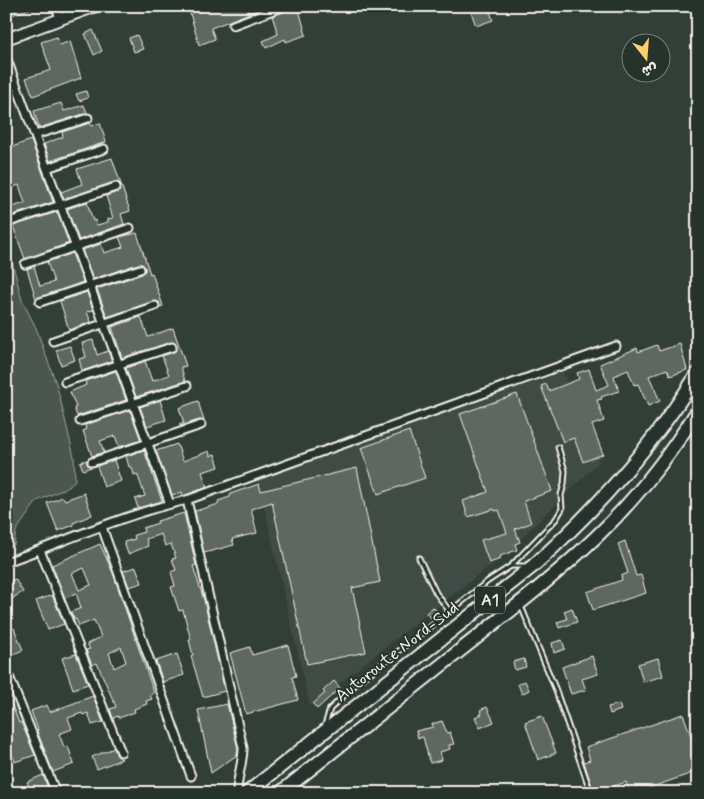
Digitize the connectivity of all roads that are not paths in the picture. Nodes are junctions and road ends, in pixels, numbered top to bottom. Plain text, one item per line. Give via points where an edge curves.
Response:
1 (56, 6) edge
2 (96, 6) edge
3 (258, 6) edge
4 (284, 6) edge
5 (264, 13) junction
6 (60, 19) junction
7 (233, 25) dead end
8 (6, 39) edge
9 (6, 57) edge
10 (88, 118) dead end
11 (35, 135) junction
12 (104, 149) dead end
13 (47, 168) junction
14 (116, 187) dead end
15 (61, 206) junction
16 (9, 222) dead end
17 (130, 228) dead end
18 (75, 246) junction
19 (25, 264) dead end
20 (140, 268) dead end
21 (90, 286) junction
22 (40, 302) dead end
23 (155, 306) dead end
24 (104, 324) junction
25 (53, 341) dead end
26 (616, 346) dead end
27 (172, 347) dead end
28 (118, 365) junction
29 (698, 373) edge
30 (65, 382) dead end
31 (187, 386) dead end
32 (132, 403) junction
33 (698, 410) edge
34 (80, 421) dead end
35 (201, 425) dead end
36 (147, 444) junction
37 (558, 447) dead end
38 (92, 462) dead end
39 (187, 500) junction
40 (170, 504) junction
41 (102, 527) junction
42 (40, 550) junction
43 (419, 558) dead end
44 (6, 562) edge
45 (511, 566) junction
46 (533, 566) junction
47 (520, 602) junction
48 (450, 612) junction
49 (6, 669) edge
50 (322, 733) junction
51 (121, 752) dead end
52 (191, 776) dead end
53 (56, 793) edge
54 (237, 793) edge
55 (247, 793) edge
56 (280, 793) edge
57 (591, 793) edge

1 - 6 street
2 - 6 main road
3 - 5 street
4 - 5 street
5 - 7 street
6 - 8 main road
9 - 11 street
10 - 11 street
11 - 13 street
12 - 13 street
13 - 15 street
14 - 15 street
15 - 16 street
15 - 18 street
17 - 18 street
18 - 19 street
18 - 21 street
20 - 21 street
21 - 22 street
21 - 24 street
23 - 24 street
24 - 25 street
24 - 28 street
26 - 39 street
27 - 28 street
28 - 30 street
28 - 32 street
29 - 46 highway, Autoroute Nord-Sud / A1 via 638,459 566,537
31 - 32 street
32 - 34 street
32 - 36 street
33 - 47 highway, A1 via 630,501 596,537
35 - 36 street
36 - 38 street
36 - 40 street
37 - 45 lane via 565,471 562,509
39 - 40 street
39 - 54 street via 243,748
40 - 41 street
41 - 42 street
41 - 52 street
42 - 44 street
42 - 51 street
43 - 48 lane via 436,593
45 - 46 lane
45 - 48 lane via 488,580
46 - 50 highway, Autoroute Nord-Sud / A1
47 - 56 highway, A1
47 - 57 lane via 555,688
48 - 50 lane via 357,683 330,709
49 - 53 street
50 - 55 highway, Autoroute Nord-Sud / A1

